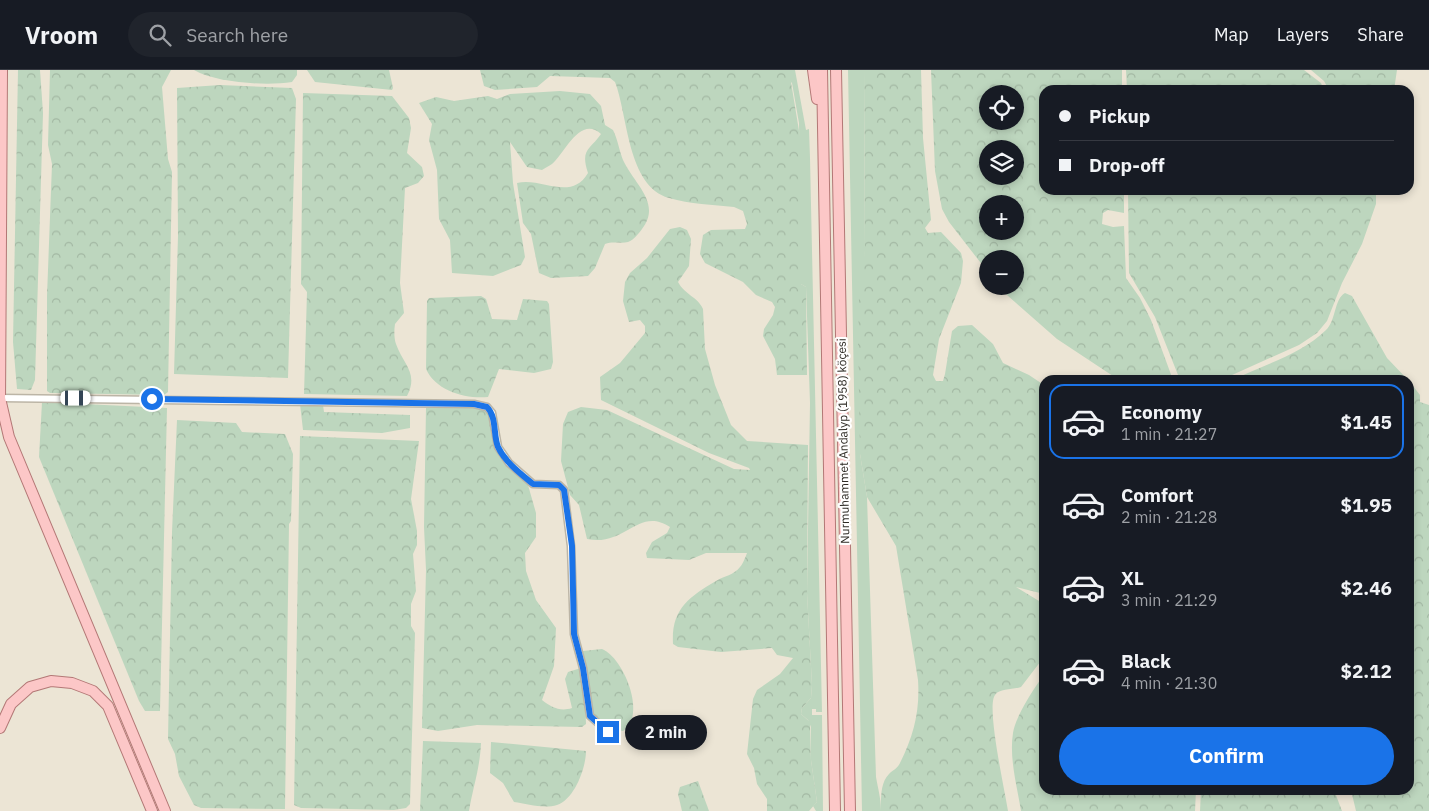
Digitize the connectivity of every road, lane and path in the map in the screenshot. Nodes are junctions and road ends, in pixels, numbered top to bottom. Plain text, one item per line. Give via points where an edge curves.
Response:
1 (2, 70) edge
2 (813, 70) edge
3 (822, 70) edge
4 (836, 70) edge
5 (822, 135) junction
6 (0, 398) edge
7 (0, 412) edge
8 (0, 728) edge
9 (608, 732) dead end
10 (152, 811) edge
11 (165, 811) edge
12 (835, 811) edge
13 (850, 811) edge

1 - 6 main road
2 - 5 main road
3 - 5 main road, Nurmuhammet Andalyp (1958) köçesi
4 - 13 main road, Nurmuhammet Andalyp (1958) köçesi
5 - 12 main road, Nurmuhammet Andalyp (1958) köçesi
6 - 7 main road
6 - 9 street via 474,404 487,407 492,413 498,447 509,463 533,484 559,485 564,490 572,546 574,634 590,716
6 - 11 main road via 9,437
8 - 10 main road via 11,704 30,687 51,681 72,682 92,692 108,706

